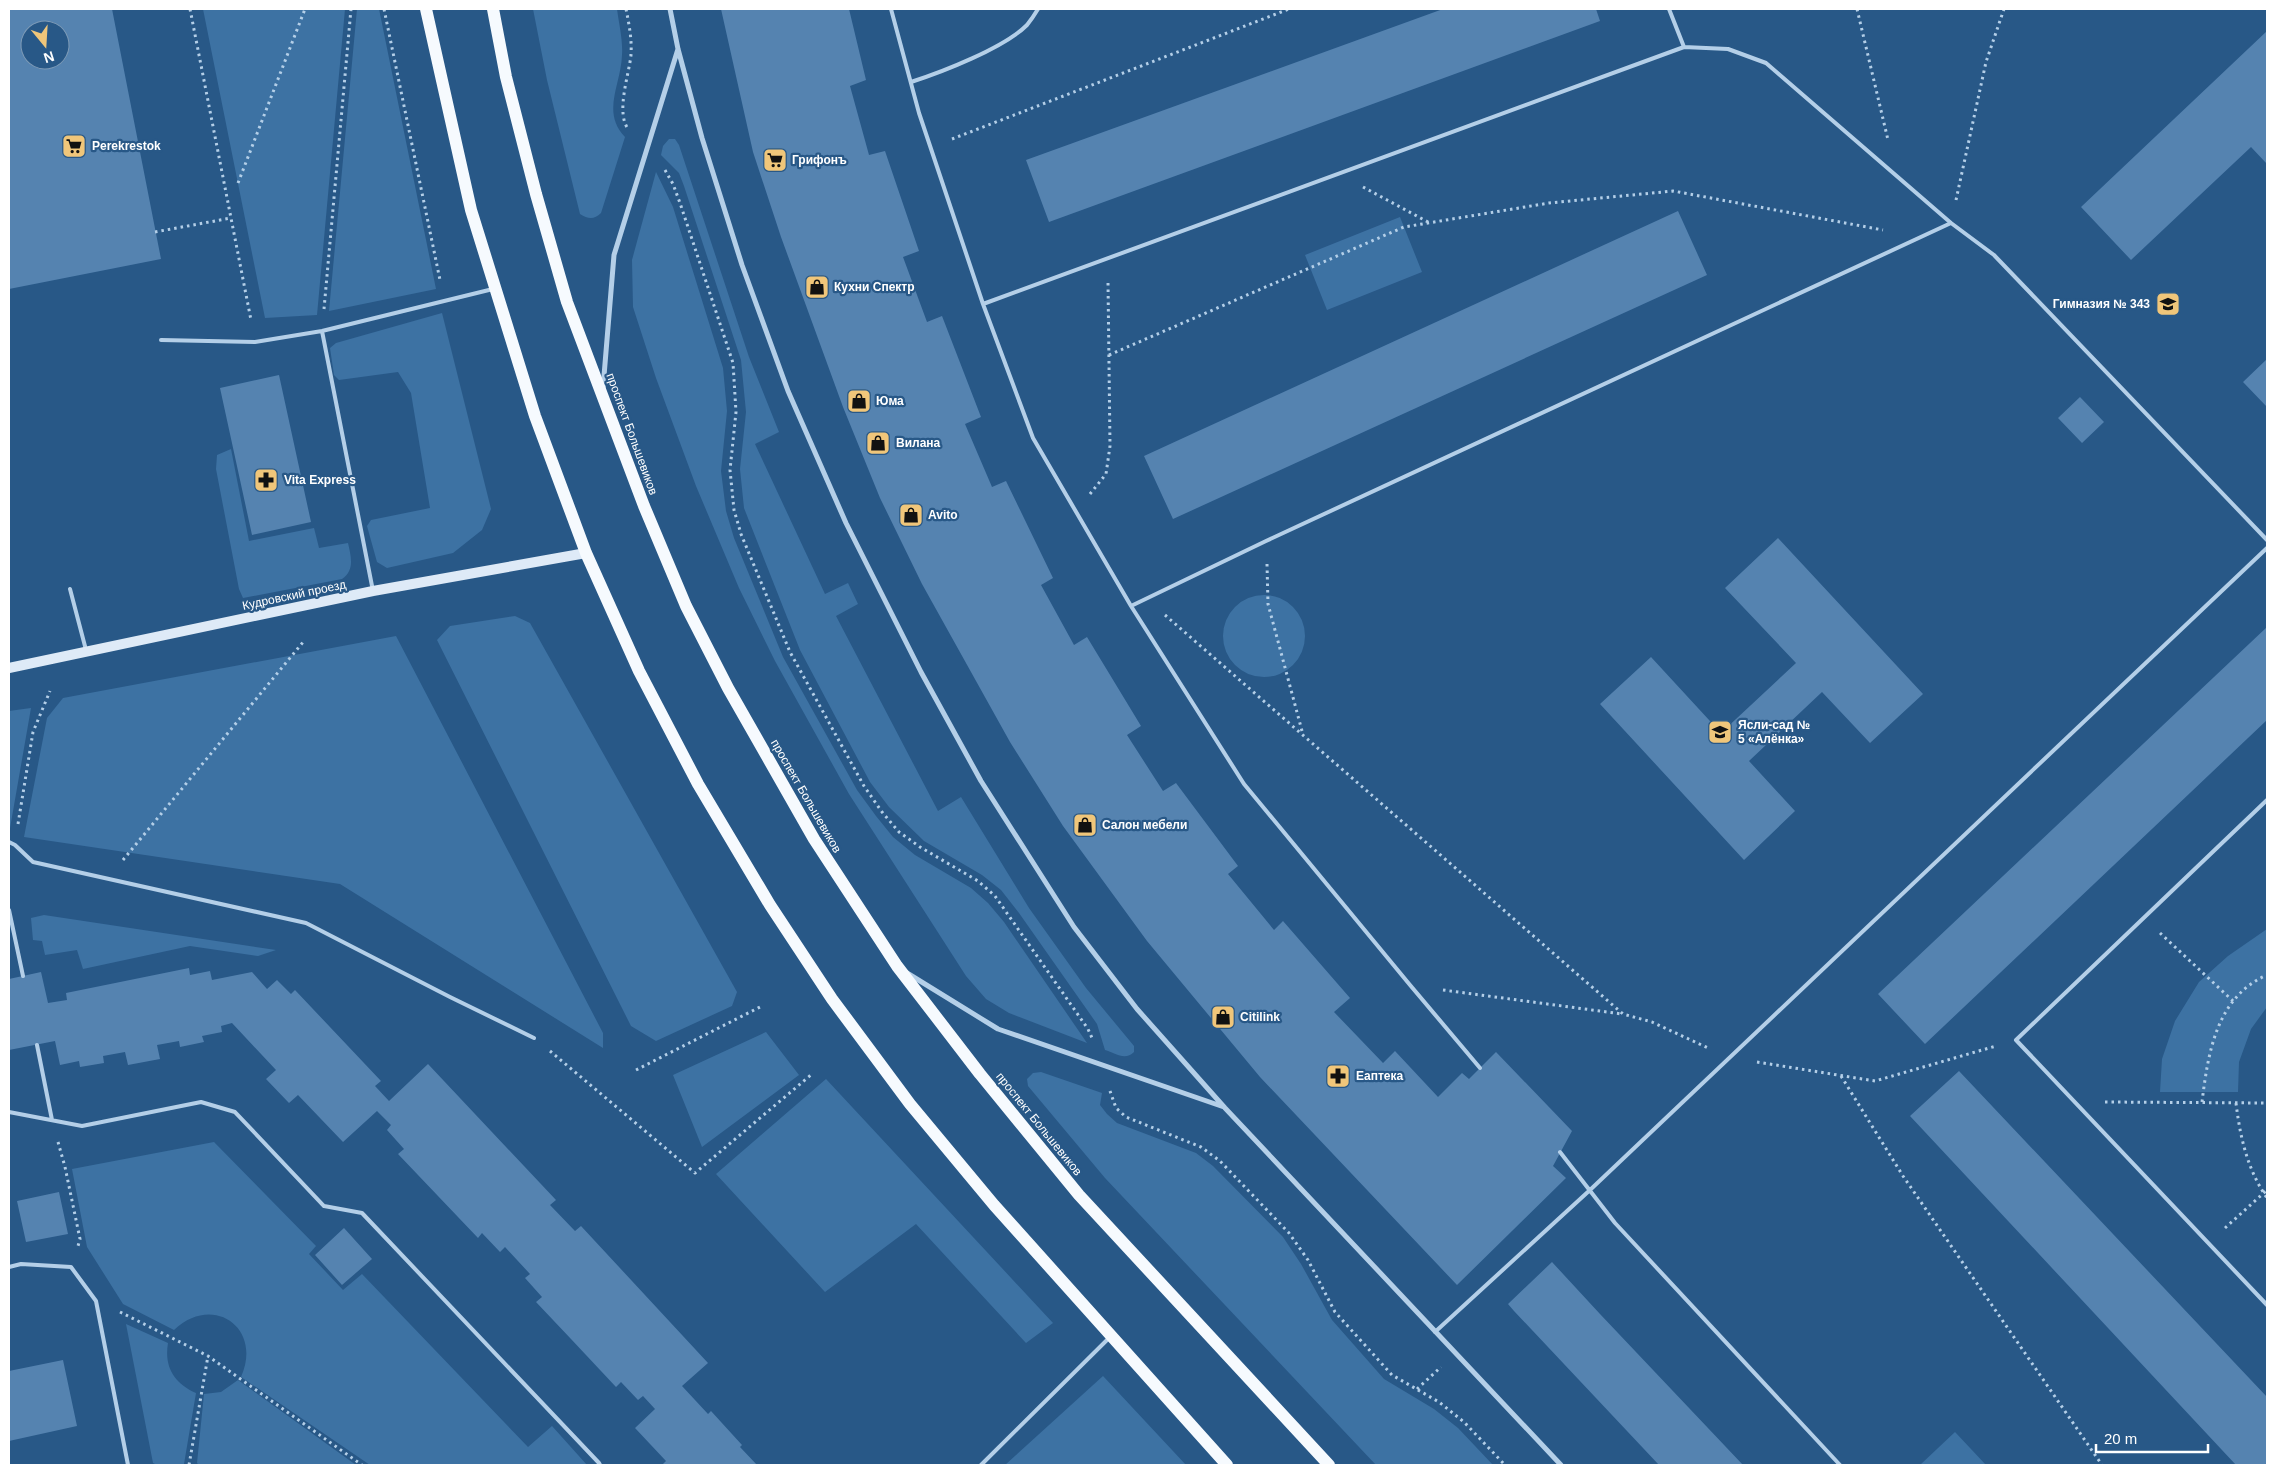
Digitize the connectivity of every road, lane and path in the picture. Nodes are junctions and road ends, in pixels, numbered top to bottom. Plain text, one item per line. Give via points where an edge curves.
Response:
1 (190, 9) edge
2 (305, 9) edge
3 (351, 9) edge
4 (384, 9) edge
5 (426, 9) edge
6 (493, 9) edge
7 (670, 9) edge
8 (891, 9) edge
9 (1038, 9) edge
10 (1289, 9) edge
11 (1669, 9) edge
12 (1858, 9) edge
13 (2004, 9) edge
14 (1684, 47) junction
15 (678, 49) junction
16 (911, 82) junction
17 (930, 147) junction
18 (1338, 174) junction
19 (1896, 176) junction
20 (238, 183) dead end
21 (1957, 196) dead end
22 (231, 218) junction
23 (1429, 222) junction
24 (1951, 223) junction
25 (1868, 228) dead end
26 (155, 232) dead end
27 (1108, 259) junction
28 (495, 289) junction
29 (445, 302) junction
30 (983, 304) junction
31 (322, 330) junction
32 (161, 340) dead end
33 (255, 342) junction
34 (1109, 355) junction
35 (603, 394) junction
36 (1072, 505) junction
37 (2267, 540) edge
38 (2267, 548) edge
39 (586, 553) junction
40 (70, 589) dead end
41 (373, 590) junction
42 (1268, 594) dead end
43 (1146, 598) junction
44 (1131, 606) junction
45 (304, 641) dead end
46 (86, 652) junction
47 (9, 668) edge
48 (50, 692) dead end
49 (1302, 732) junction
50 (2267, 800) edge
51 (9, 842) edge
52 (15, 845) junction
53 (107, 880) junction
54 (9, 910) edge
55 (2144, 918) junction
56 (896, 966) junction
57 (2267, 975) edge
58 (23, 976) dead end
59 (1410, 985) junction
60 (2233, 1001) junction
61 (760, 1007) dead end
62 (1623, 1014) junction
63 (534, 1038) joint
64 (2016, 1040) junction
65 (36, 1045) dead end
66 (1729, 1057) junction
67 (1480, 1068) dead end
68 (636, 1070) dead end
69 (812, 1074) dead end
70 (1841, 1075) junction
71 (2075, 1102) junction
72 (2202, 1102) junction
73 (2236, 1103) junction
74 (2267, 1103) edge
75 (1225, 1108) junction
76 (9, 1112) edge
77 (52, 1120) junction
78 (1560, 1152) dead end
79 (1590, 1190) junction
80 (2266, 1192) edge
81 (2267, 1198) edge
82 (2208, 1243) junction
83 (9, 1267) edge
84 (71, 1267) junction
85 (2267, 1305) edge
86 (116, 1310) dead end
87 (1435, 1332) junction
88 (1112, 1335) junction
89 (1456, 1354) junction
90 (208, 1356) junction
91 (1417, 1389) dead end
92 (128, 1465) edge
93 (189, 1465) edge
94 (362, 1465) edge
95 (600, 1465) edge
96 (981, 1465) edge
97 (1227, 1465) edge
98 (1329, 1465) edge
99 (1560, 1465) edge
100 (1840, 1465) edge
101 (2102, 1465) edge

1 - 22 path
2 - 20 path
3 - 31 path
4 - 29 path
5 - 28 main road via 471,210
6 - 35 main road, проспект Большевиков via 506,77 536,194 568,302
7 - 15 street
8 - 16 lane
9 - 16 lane via 1027,25 1009,38 946,70
10 - 17 path
11 - 14 lane
12 - 19 path
13 - 21 path via 1986,62
14 - 18 lane
14 - 19 lane via 1728,49 1766,63
15 - 35 street via 614,255
15 - 75 street via 742,265 788,391 846,523 921,672 981,781 1074,927 1137,1010
16 - 17 lane
17 - 30 lane
18 - 23 path
18 - 27 lane
19 - 24 lane
22 - 26 path
22 - 33 path
23 - 25 path via 1549,203 1672,191
23 - 34 path via 1404,227
24 - 37 lane via 1994,255
24 - 43 lane
27 - 30 lane
27 - 34 path
28 - 29 lane
28 - 39 main road via 535,416
29 - 31 lane
30 - 36 lane via 1033,438
31 - 33 lane
31 - 41 lane
32 - 33 lane
34 - 36 path via 1110,446 1106,474 1094,491
35 - 56 main road, проспект Большевиков via 644,506 686,606 728,688 814,839
36 - 44 lane
38 - 66 lane
39 - 41 street, Кудровский проезд
39 - 88 main road via 639,671 698,784 770,905 832,999 910,1104 994,1205
40 - 46 lane
41 - 46 street, Кудровский проезд
42 - 49 path
43 - 44 lane
43 - 49 path
44 - 59 lane via 1244,784
45 - 53 path
46 - 47 street, Кудровский проезд
48 - 52 path via 33,732
49 - 62 path
50 - 55 lane
51 - 52 lane
52 - 53 lane via 33,862
53 - 63 lane via 306,923
54 - 58 lane
55 - 60 path
55 - 64 lane
56 - 75 street via 998,1029
56 - 98 main road, проспект Большевиков via 1079,1195
57 - 60 path
59 - 62 path
59 - 67 lane
60 - 72 path via 2217,1028 2207,1060
61 - 68 path
62 - 66 path via 1652,1022
63 - 69 path via 695,1173
64 - 70 path via 1875,1081
64 - 71 lane
65 - 77 lane
66 - 70 path
66 - 79 lane
70 - 101 path via 1903,1176
71 - 72 path
71 - 82 lane
72 - 73 path
73 - 74 path
73 - 80 path via 2239,1134 2248,1161
75 - 87 street
76 - 77 lane
77 - 84 path via 66,1167 80,1239
77 - 95 lane via 82,1126 201,1102 234,1112 324,1206 362,1214
78 - 79 lane
79 - 87 lane
79 - 100 lane via 1615,1223
80 - 81 path
80 - 82 path
82 - 85 lane
83 - 84 lane via 21,1264
84 - 92 lane via 96,1301
86 - 90 path
87 - 89 street
88 - 96 lane
88 - 97 main road
89 - 91 path
89 - 99 street
90 - 93 path
90 - 94 path

